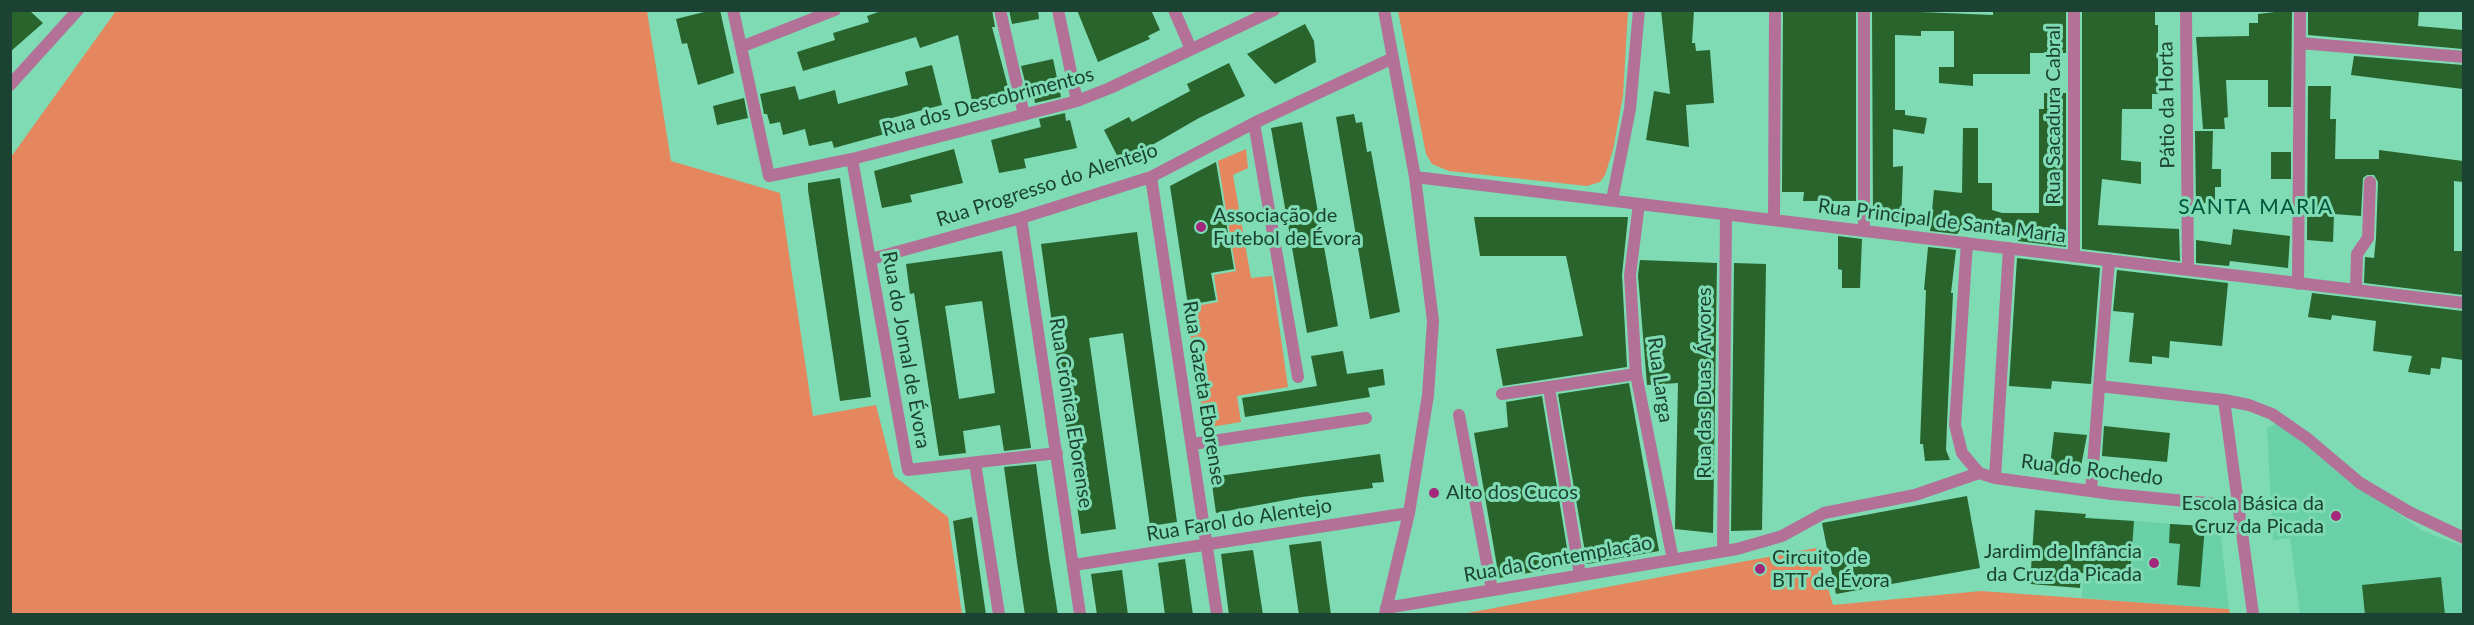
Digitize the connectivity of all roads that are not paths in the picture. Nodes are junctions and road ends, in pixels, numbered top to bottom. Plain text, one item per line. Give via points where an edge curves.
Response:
1 (78, 10) edge
2 (733, 10) edge
3 (835, 10) edge
4 (1000, 10) edge
5 (1058, 10) edge
6 (1174, 10) edge
7 (1274, 10) edge
8 (1384, 10) edge
9 (1639, 10) edge
10 (1775, 10) edge
11 (1864, 10) edge
12 (2074, 10) edge
13 (2186, 10) edge
14 (2300, 10) edge
15 (2300, 43) junction
16 (741, 47) junction
17 (1191, 49) junction
18 (2463, 57) edge
19 (1393, 58) junction
20 (10, 85) edge
21 (1077, 100) junction
22 (1024, 115) junction
23 (1254, 123) junction
24 (852, 159) junction
25 (1152, 177) junction
26 (1415, 177) junction
27 (2370, 182) dead end
28 (1612, 200) junction
29 (1639, 204) junction
30 (1726, 214) junction
31 (1021, 218) junction
32 (1774, 220) junction
33 (1864, 231) junction
34 (1967, 243) junction
35 (2009, 248) junction
36 (2074, 256) junction
37 (871, 259) junction
38 (2109, 260) junction
39 (2188, 270) junction
40 (2298, 284) junction
41 (2356, 290) junction
42 (2463, 303) edge
43 (1636, 374) junction
44 (1298, 376) dead end
45 (2099, 386) junction
46 (1549, 388) junction
47 (1502, 394) dead end
48 (2224, 400) junction
49 (1460, 415) dead end
50 (1366, 418) dead end
51 (1193, 444) junction
52 (1057, 453) junction
53 (975, 463) junction
54 (1978, 473) junction
55 (1995, 478) junction
56 (2091, 491) junction
57 (2238, 506) junction
58 (1409, 513) junction
59 (2463, 538) edge
60 (1208, 545) junction
61 (1723, 551) junction
62 (1673, 560) junction
63 (1074, 566) junction
64 (1580, 575) junction
65 (1492, 590) junction
66 (1385, 611) edge
67 (999, 615) edge
68 (1080, 615) edge
69 (1217, 615) edge
70 (2253, 615) edge

1 - 20 street
2 - 16 street
3 - 16 street
4 - 22 street
5 - 21 street
6 - 17 street
7 - 17 street, Rua dos Descobrimentos
8 - 19 street
9 - 28 street via 1630,109
10 - 32 street
11 - 33 street
12 - 36 street, Rua Sacadura Cabral
13 - 39 street, Pátio da Horta
14 - 15 street
15 - 18 street
15 - 40 street
16 - 24 street, Rua dos Descobrimentos via 769,176
17 - 21 street, Rua dos Descobrimentos
19 - 23 street, Rua Progresso do Alentejo
19 - 26 street
21 - 22 street, Rua dos Descobrimentos
22 - 24 street, Rua dos Descobrimentos
23 - 25 street, Rua Progresso do Alentejo
23 - 44 street
24 - 37 street, Rua do Jornal de Évora
25 - 31 street, Rua Progresso do Alentejo
25 - 51 street, Rua Gazeta Eborense
26 - 28 street, Rua Principal de Santa Maria
26 - 58 street via 1433,321 1428,395
27 - 41 street via 2368,238 2357,254
28 - 29 street, Rua Principal de Santa Maria
29 - 30 street, Rua Principal de Santa Maria
29 - 43 street, Rua Larga via 1629,275
30 - 32 street, Rua Principal de Santa Maria
30 - 61 street, Rua das Duas Árvores
31 - 37 street, Rua Progresso do Alentejo
31 - 52 street, Rua Crónica Eborense
32 - 33 street, Rua Principal de Santa Maria
33 - 34 street, Rua Principal de Santa Maria
34 - 35 street, Rua Principal de Santa Maria
34 - 54 street via 1955,425 1962,453
35 - 36 street, Rua Principal de Santa Maria
35 - 55 street
36 - 38 street, Rua Principal de Santa Maria
37 - 53 street, Rua do Jornal de Évora via 908,470
38 - 39 street, Rua Principal de Santa Maria
38 - 45 street
39 - 40 street, Rua Principal de Santa Maria
40 - 41 street, Rua Principal de Santa Maria
41 - 42 street, Rua Principal de Santa Maria
43 - 46 street
43 - 62 street, Rua Larga
45 - 48 street
45 - 56 street
46 - 47 street
46 - 64 street
48 - 57 street
48 - 59 street via 2272,414 2360,483
49 - 65 street
50 - 51 street
51 - 60 street, Rua Gazeta Eborense
52 - 53 street, Rua do Jornal de Évora
52 - 63 street, Rua Crónica Eborense
53 - 67 street
54 - 55 street, Rua do Rochedo
54 - 61 street, Rua da Contemplação via 1916,495 1824,513 1782,536
55 - 56 street, Rua do Rochedo
56 - 57 street, Rua do Rochedo
57 - 70 street
58 - 60 street, Rua Farol do Alentejo
58 - 66 street
60 - 63 street, Rua Farol do Alentejo
60 - 69 street, Rua Gazeta Eborense
61 - 62 street, Rua da Contemplação
62 - 64 street, Rua da Contemplação
63 - 68 street, Rua Crónica Eborense
64 - 65 street, Rua da Contemplação
65 - 66 street, Rua da Contemplação

